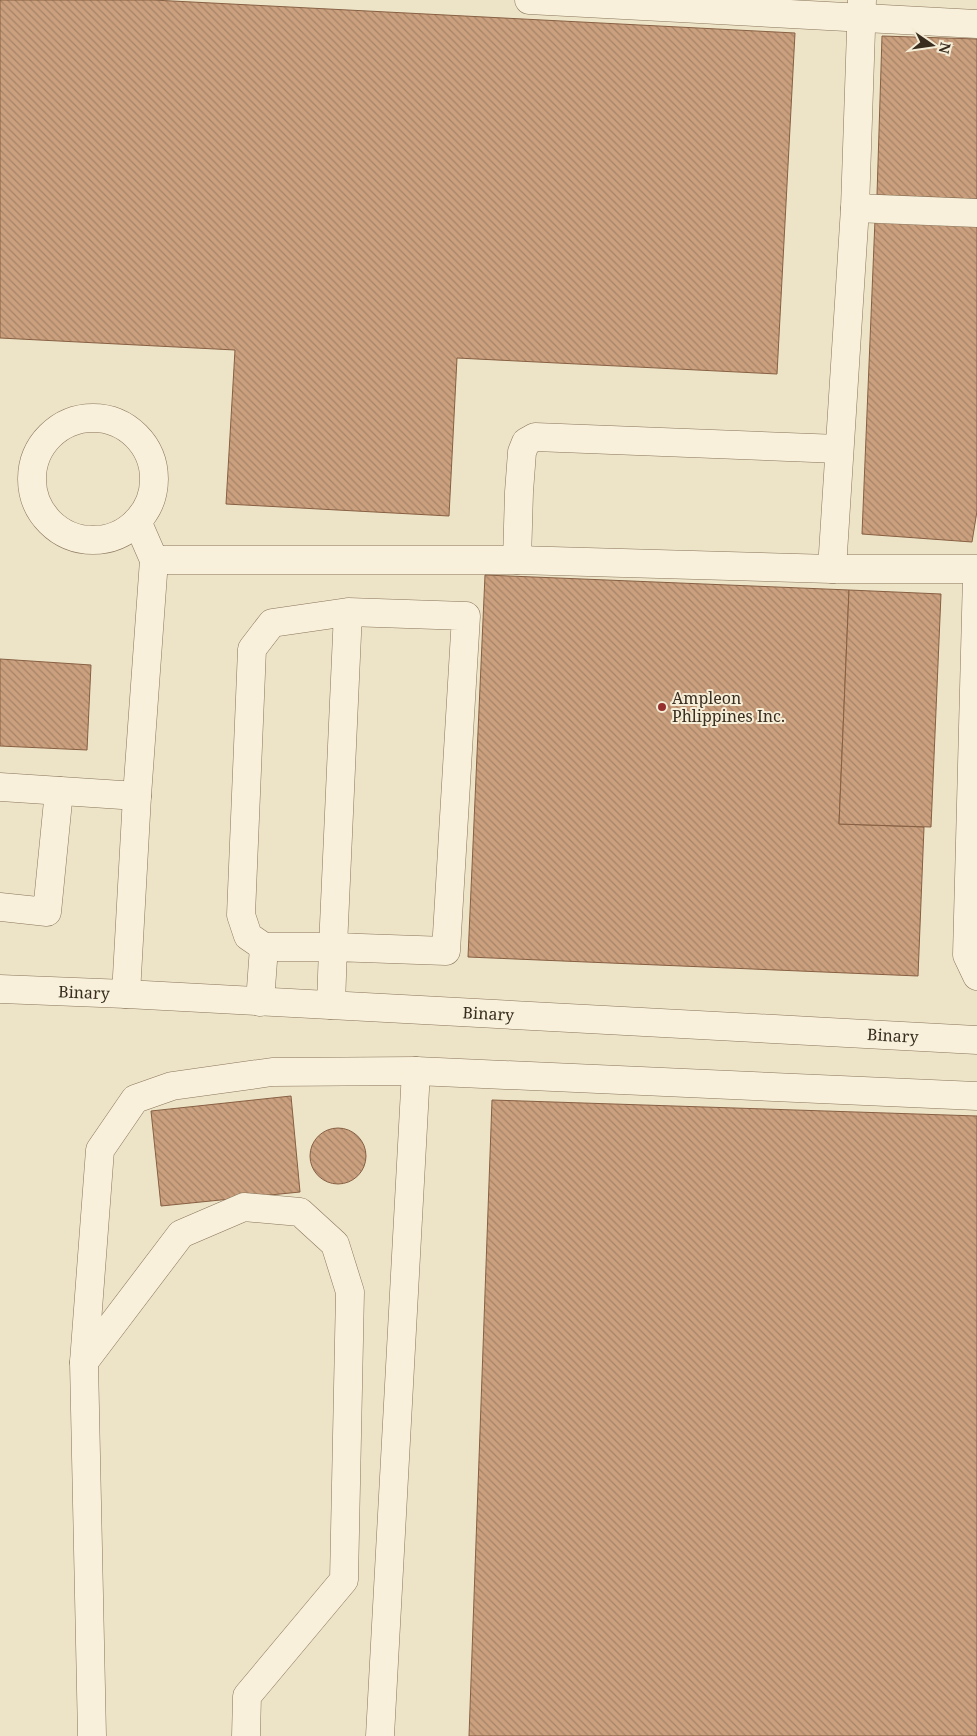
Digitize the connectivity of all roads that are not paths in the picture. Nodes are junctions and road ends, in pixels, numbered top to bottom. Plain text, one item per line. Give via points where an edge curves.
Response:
1 (528, 0) edge
2 (862, 10) edge
3 (977, 24) edge
4 (855, 208) junction
5 (977, 213) edge
6 (839, 449) junction
7 (137, 521) junction
8 (154, 560) junction
9 (517, 560) junction
10 (832, 569) junction
11 (977, 569) edge
12 (977, 576) edge
13 (348, 612) junction
14 (0, 787) edge
15 (59, 791) junction
16 (137, 796) junction
17 (0, 907) edge
18 (333, 946) junction
19 (264, 947) junction
20 (977, 976) edge
21 (0, 989) edge
22 (126, 994) junction
23 (260, 1002) junction
24 (331, 1005) junction
25 (977, 1040) edge
26 (416, 1071) junction
27 (977, 1096) edge
28 (84, 1362) junction
29 (92, 1736) edge
30 (246, 1736) edge
31 (380, 1736) edge

1 - 2 street
2 - 3 street
2 - 4 street
4 - 5 street
4 - 6 street
6 - 9 street via 535,436 526,442 522,452
6 - 10 street
7 - 7 street via 148,505 153,487 153,468 147,450 136,435 120,424 102,418 83,418 65,424 48,437 37,455 32,475 34,496 44,516 59,530 79,539 100,540 120,534
7 - 8 street
8 - 9 street
8 - 16 street
9 - 10 street
10 - 11 street
12 - 20 street via 967,955
13 - 18 street
13 - 18 street via 466,616 446,951
13 - 19 street via 272,623 252,649 240,915 248,936
14 - 15 street
15 - 16 street
15 - 17 street via 47,912
16 - 22 street
18 - 19 street
18 - 24 street
19 - 23 street
21 - 22 street, Binary
22 - 23 street, Binary
23 - 24 street, Binary
24 - 25 street, Binary
26 - 27 street
26 - 28 street via 272,1072 172,1086 135,1099 100,1150
26 - 31 street
28 - 29 street
28 - 30 street via 181,1234 244,1207 300,1212 335,1244 350,1292 344,1580 247,1696

